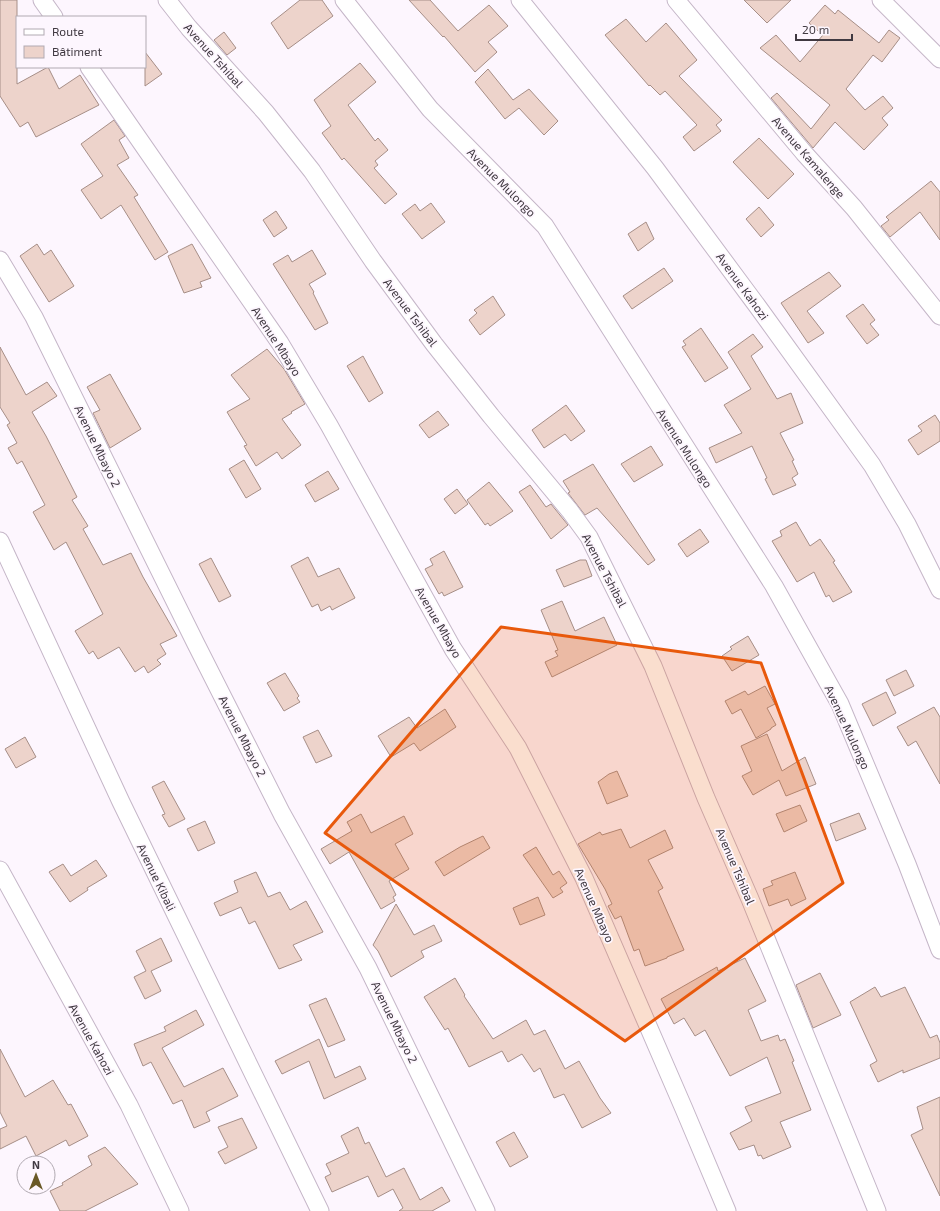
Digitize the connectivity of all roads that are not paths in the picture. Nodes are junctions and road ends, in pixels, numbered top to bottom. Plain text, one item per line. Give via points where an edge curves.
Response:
1 (42, 0) edge
2 (167, 0) edge
3 (344, 0) edge
4 (520, 0) edge
5 (676, 0) edge
6 (882, 0) edge
7 (53, 16) edge
8 (940, 59) edge
9 (90, 68) edge
10 (0, 260) edge
11 (940, 316) edge
12 (0, 541) edge
13 (940, 590) edge
14 (0, 870) edge
15 (940, 950) edge
16 (180, 1211) edge
17 (320, 1211) edge
18 (486, 1211) edge
19 (727, 1211) edge
20 (876, 1211) edge

1 - 7 street
2 - 20 street, Avenue Tshibal via 266,113 312,171 373,261 434,344 589,537 654,666
3 - 15 street, Avenue Mulongo via 430,109 545,226 774,586 840,704
4 - 13 street, Avenue Kahozi via 655,168 872,465 907,524
5 - 11 street, Avenue Kamalenge via 804,153 854,208
6 - 8 street
9 - 19 street, Avenue Mbayo via 280,344 329,425 453,649 518,748 584,878
10 - 18 street, Avenue Mbayo 2 via 34,317 282,814 368,968
12 - 17 street, Avenue Kibali via 121,802
14 - 16 street, Avenue Kahozi via 129,1106

